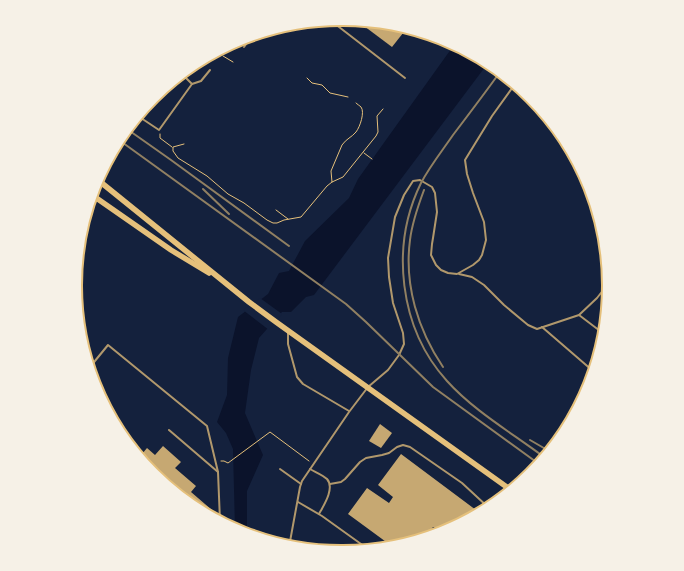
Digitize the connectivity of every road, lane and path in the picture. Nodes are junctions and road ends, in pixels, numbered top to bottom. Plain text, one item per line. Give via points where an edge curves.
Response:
1 (338, 26) edge
2 (224, 56) dead end
3 (233, 62) dead end
4 (210, 70) dead end
5 (186, 78) edge
6 (307, 78) dead end
7 (405, 78) dead end
8 (192, 84) junction
9 (512, 89) edge
10 (348, 97) dead end
11 (356, 103) dead end
12 (383, 109) dead end
13 (143, 119) edge
14 (159, 130) junction
15 (184, 144) dead end
16 (173, 147) junction
17 (363, 153) junction
18 (372, 159) dead end
19 (332, 182) junction
20 (103, 184) edge
21 (97, 199) edge
22 (276, 210) dead end
23 (289, 219) junction
24 (458, 274) junction
25 (228, 285) junction
26 (602, 292) edge
27 (579, 315) junction
28 (542, 327) junction
29 (598, 329) edge
30 (288, 330) junction
31 (94, 362) edge
32 (589, 367) edge
33 (368, 387) junction
34 (349, 412) junction
35 (169, 430) dead end
36 (216, 461) junction
37 (309, 461) dead end
38 (280, 469) dead end
39 (310, 469) junction
40 (218, 472) junction
41 (301, 484) junction
42 (330, 484) junction
43 (506, 486) edge
44 (297, 501) junction
45 (483, 503) edge
46 (220, 514) edge
47 (319, 514) junction
48 (290, 540) edge
49 (360, 544) edge

1 - 7 lane
2 - 3 path
4 - 8 lane via 201,81
5 - 8 lane
6 - 10 path via 312,83 322,85 330,93
8 - 14 lane
9 - 24 lane via 465,160 467,174 484,222 486,240 479,260
11 - 19 path via 362,109 361,121 355,133 342,145 331,171
12 - 17 path via 377,116 378,132
13 - 14 lane
14 - 16 path via 160,138
15 - 16 path
16 - 23 path via 178,158 267,220 277,223
17 - 18 path
17 - 19 path via 343,177
19 - 23 path via 301,217
20 - 25 main road
21 - 25 main road via 171,250
22 - 23 path
24 - 28 lane via 472,277 484,285 528,326 537,329
24 - 33 lane via 441,270 431,255 437,212 435,193 420,180 413,181 395,216 388,258 393,303 404,344 388,370
25 - 30 main road
26 - 27 lane
27 - 28 lane
27 - 29 lane
28 - 32 lane
30 - 33 main road
30 - 34 lane via 288,344 297,378
31 - 36 lane via 108,345 207,426
33 - 34 lane
33 - 43 main road
34 - 39 lane
35 - 40 lane
36 - 37 path via 228,463 270,432
36 - 40 lane
38 - 41 lane
39 - 41 lane
39 - 42 lane via 326,478
40 - 46 lane
41 - 44 lane
42 - 45 lane via 341,482 366,458 382,455 403,445 410,447 462,483
42 - 47 lane via 328,497
44 - 47 lane
44 - 48 lane
47 - 49 lane

